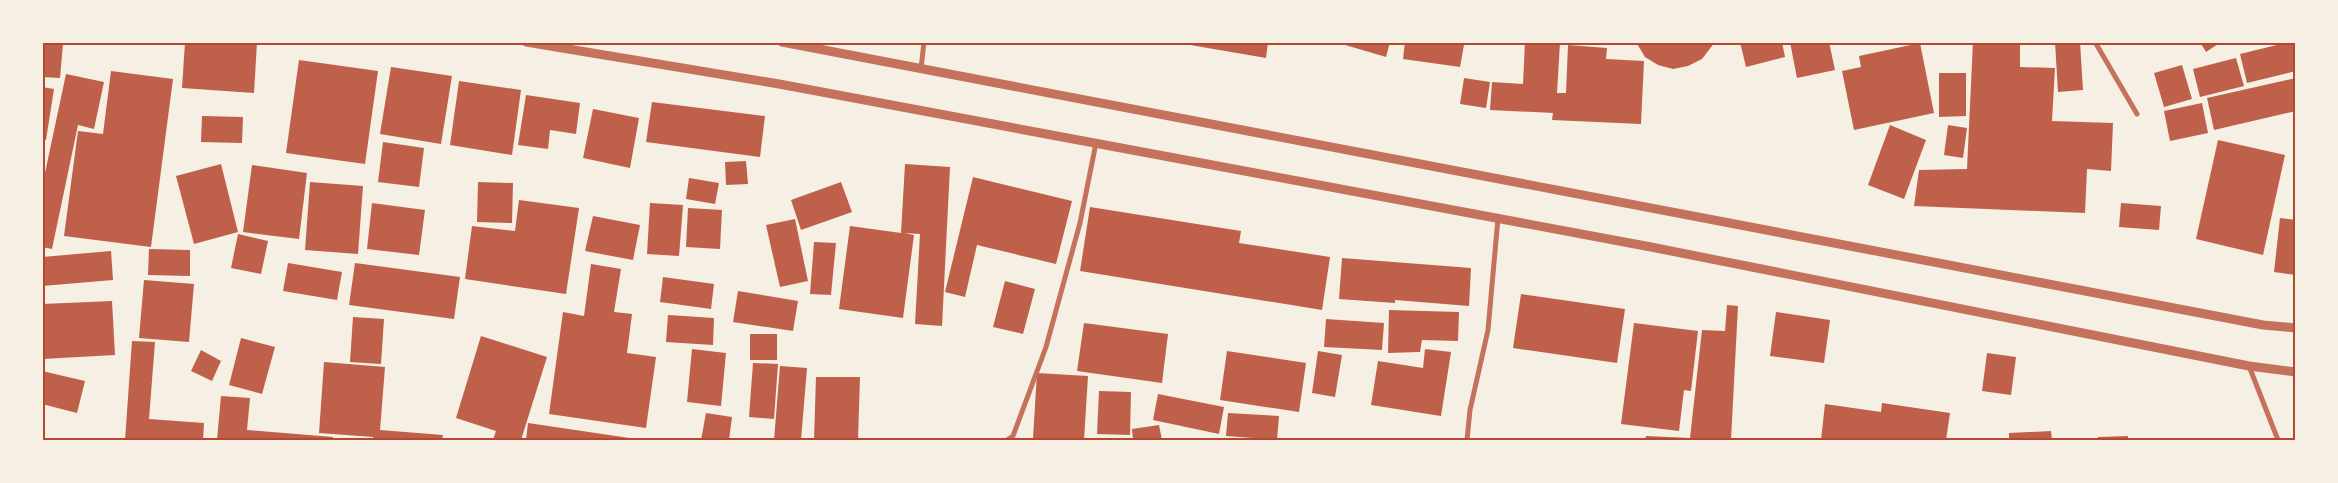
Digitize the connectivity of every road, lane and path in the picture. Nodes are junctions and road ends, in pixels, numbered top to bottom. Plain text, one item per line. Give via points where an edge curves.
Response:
1 (526, 42) edge
2 (782, 42) edge
3 (924, 42) edge
4 (2095, 42) edge
5 (921, 68) junction
6 (2137, 114) dead end
7 (1096, 143) junction
8 (1498, 218) junction
9 (2296, 328) edge
10 (2249, 366) junction
11 (2296, 372) edge
12 (1007, 440) edge
13 (1467, 440) edge
14 (2278, 440) edge

1 - 7 street via 779,84
2 - 5 street
3 - 5 street
4 - 6 street
5 - 9 street via 2034,282
7 - 8 street
7 - 12 street via 1080,223 1046,347 1013,436
8 - 10 street
8 - 13 street via 1488,330 1470,410
10 - 11 street
10 - 14 street

